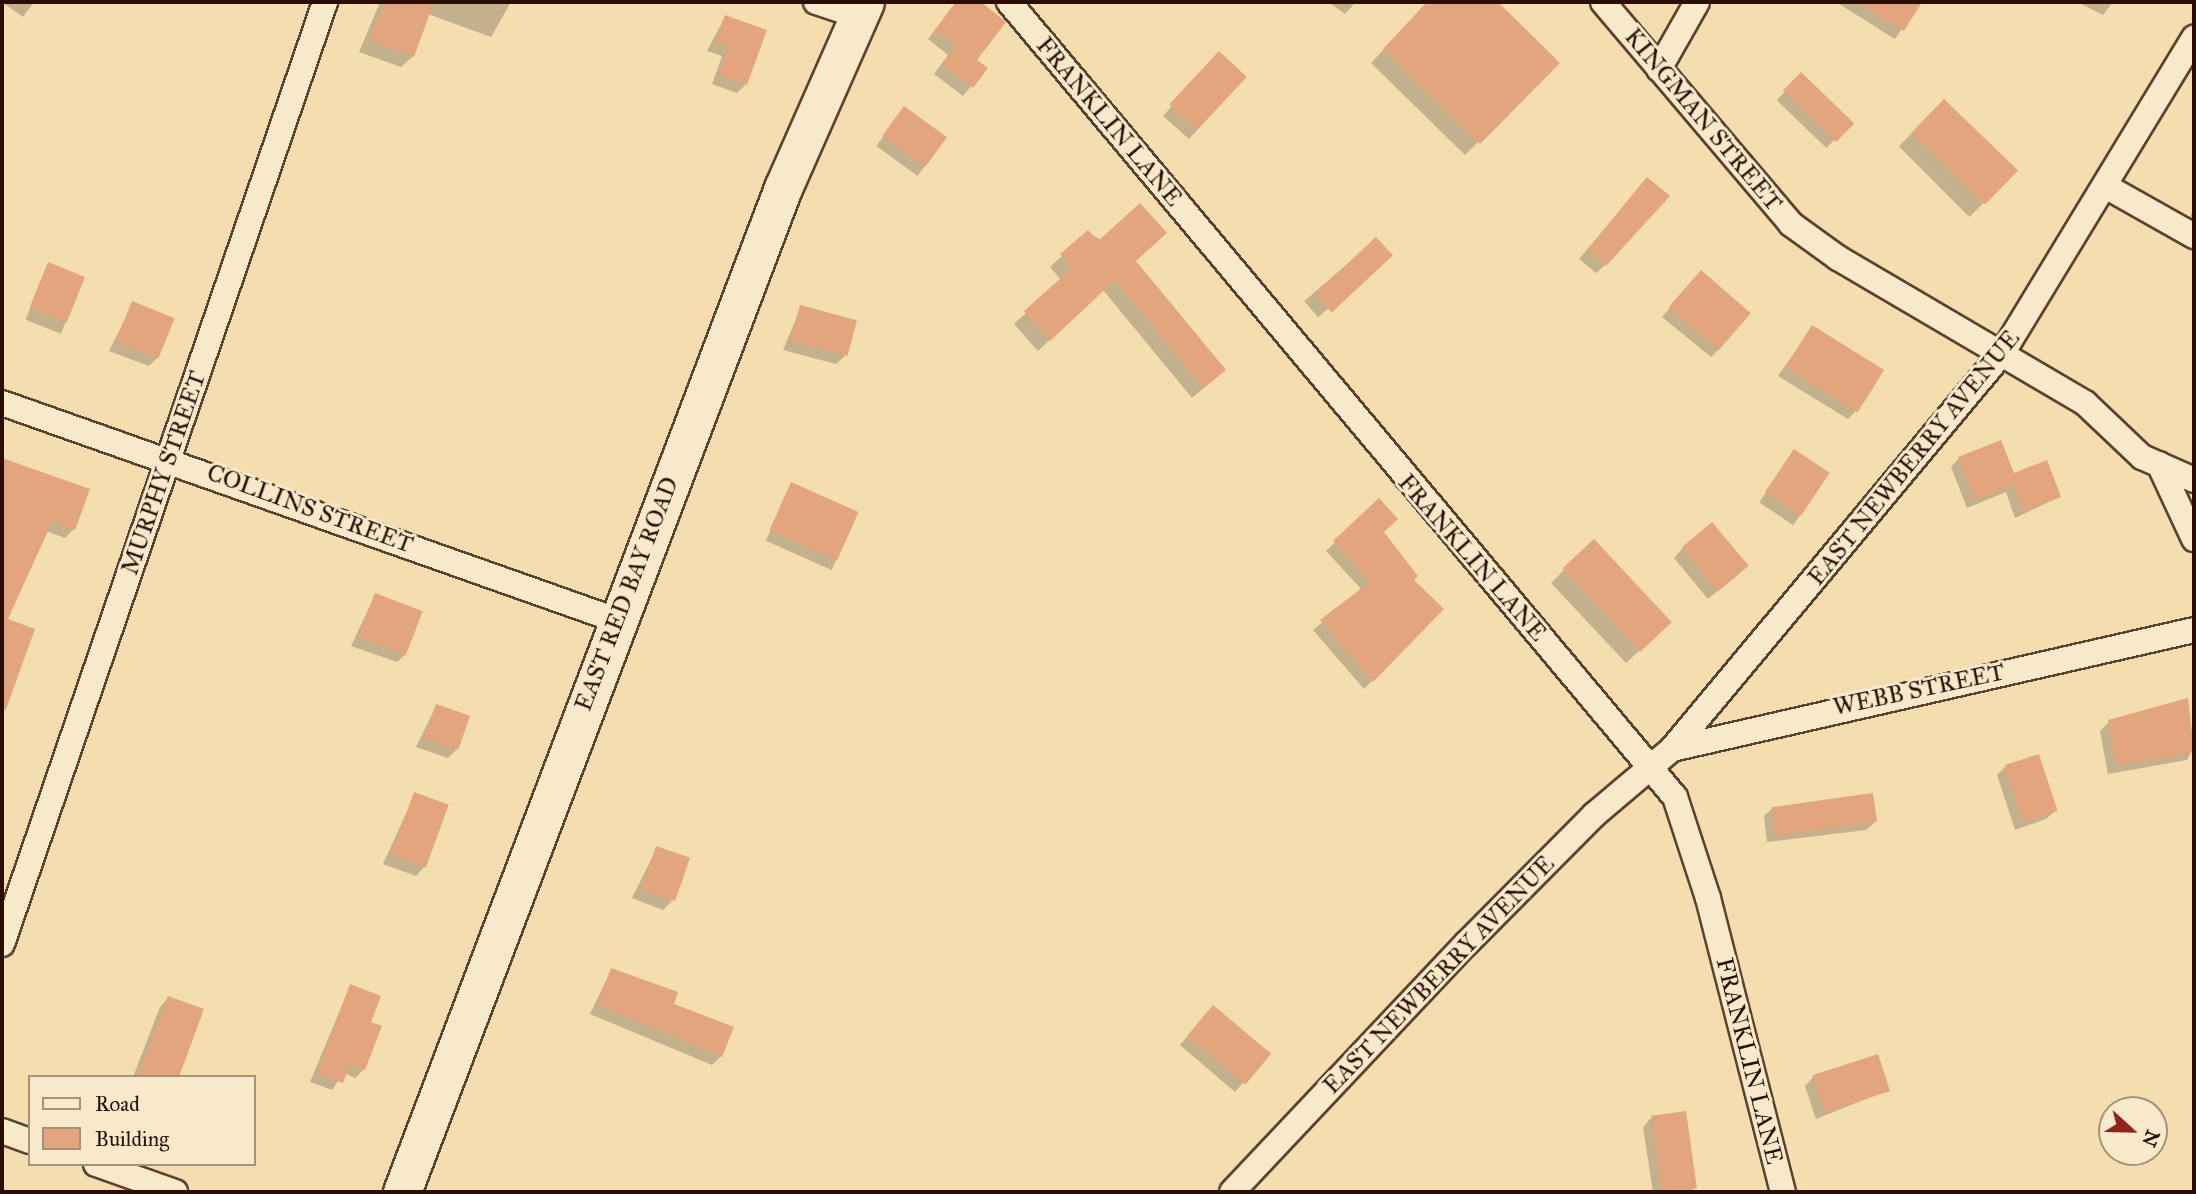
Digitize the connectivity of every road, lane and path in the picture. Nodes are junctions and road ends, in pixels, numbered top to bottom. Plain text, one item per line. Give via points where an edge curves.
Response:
1 (325, 2) edge
2 (816, 2) edge
3 (1009, 2) edge
4 (1603, 2) edge
5 (1697, 2) edge
6 (862, 9) edge
7 (2194, 38) edge
8 (1659, 69) junction
9 (2107, 187) junction
10 (2194, 236) edge
11 (2003, 352) junction
12 (2, 404) edge
13 (169, 459) junction
14 (2159, 464) junction
15 (2194, 480) edge
16 (2194, 540) edge
17 (616, 620) junction
18 (2194, 631) edge
19 (1672, 749) junction
20 (1655, 769) junction
21 (2, 944) edge
22 (2, 1131) edge
23 (28, 1140) edge
24 (102, 1166) edge
25 (175, 1192) edge
26 (402, 1192) edge
27 (1232, 1192) edge
28 (1783, 1192) edge

1 - 13 street, MURPHY STREET
2 - 6 street
3 - 20 street, FRANKLIN LANE via 1390,463
4 - 8 street, KINGMAN STREET
5 - 8 street
6 - 17 street, EAST RED BAY ROAD via 783,188
7 - 9 street, EAST NEWBERRY AVENUE
8 - 11 street, KINGMAN STREET via 1791,224 1838,258
9 - 10 street
9 - 11 street, EAST NEWBERRY AVENUE
11 - 14 street, KINGMAN STREET via 2085,403 2142,457
11 - 19 street, EAST NEWBERRY AVENUE
12 - 13 street, COLLINS STREET
13 - 17 street, COLLINS STREET
13 - 21 street, MURPHY STREET
14 - 15 street, KINGMAN STREET
14 - 16 street
17 - 26 street, EAST RED BAY ROAD
18 - 19 street, WEBB STREET
19 - 20 street
20 - 27 street, EAST NEWBERRY AVENUE via 1594,815
20 - 28 street, FRANKLIN LANE via 1685,818
22 - 23 street
24 - 25 street

